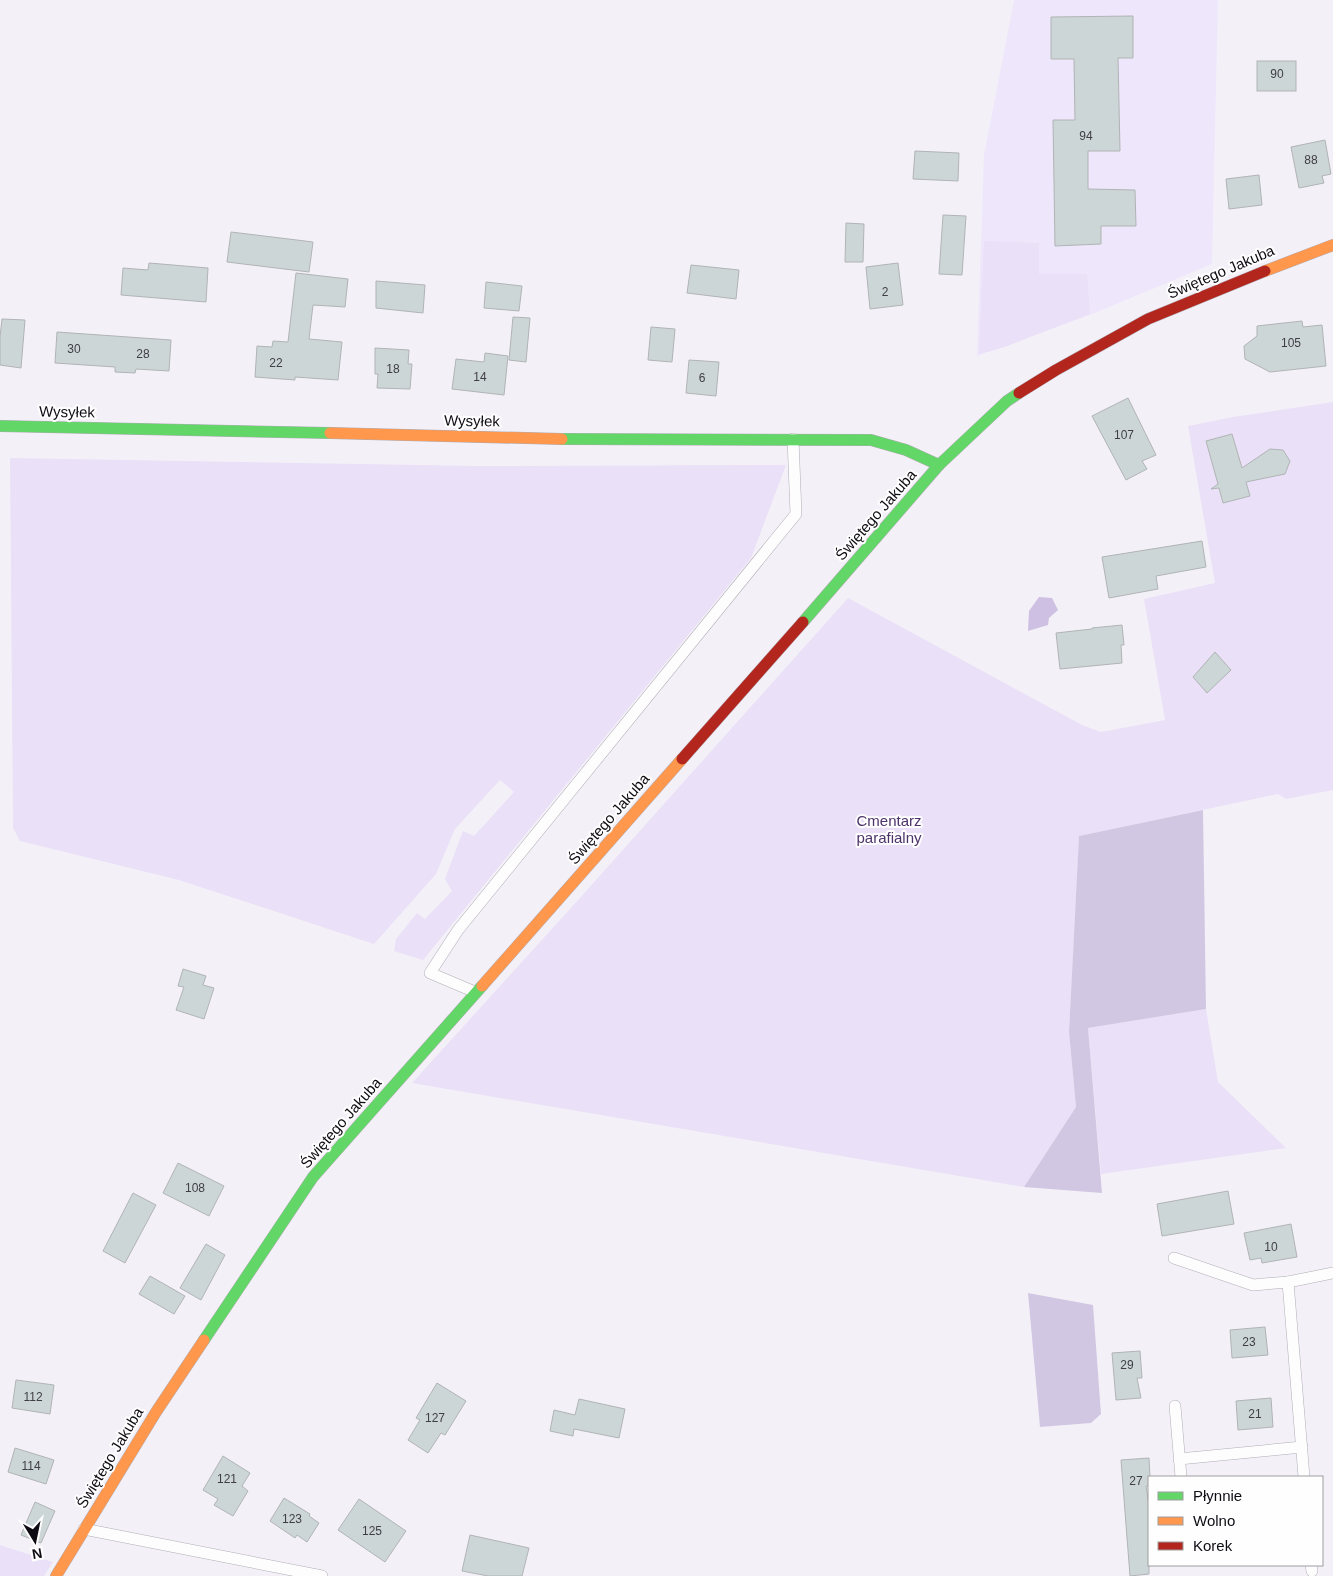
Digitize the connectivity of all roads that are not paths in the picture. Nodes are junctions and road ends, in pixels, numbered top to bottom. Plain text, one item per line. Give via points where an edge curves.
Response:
1 (1333, 245) edge
2 (0, 426) edge
3 (793, 439) junction
4 (939, 465) junction
5 (476, 992) junction
6 (1174, 1258) dead end
7 (1333, 1274) edge
8 (1288, 1282) junction
9 (1175, 1406) dead end
10 (1302, 1447) junction
11 (1179, 1459) junction
12 (1181, 1476) edge
13 (1304, 1476) edge
14 (84, 1529) junction
15 (56, 1576) edge
16 (322, 1576) edge

1 - 4 street, Świętego Jakuba via 1148,319 1056,370 1007,401
2 - 3 street, Wysyłek via 621,440
3 - 4 street, Wysyłek via 871,440 896,445
3 - 5 lane via 796,514 458,930 430,973
4 - 5 street, Świętego Jakuba
5 - 14 street, Świętego Jakuba via 313,1176 156,1412
6 - 8 lane via 1253,1285
7 - 8 lane
8 - 10 lane
9 - 11 lane
10 - 11 lane
10 - 13 lane
11 - 12 lane
14 - 15 street, Świętego Jakuba
14 - 16 lane

